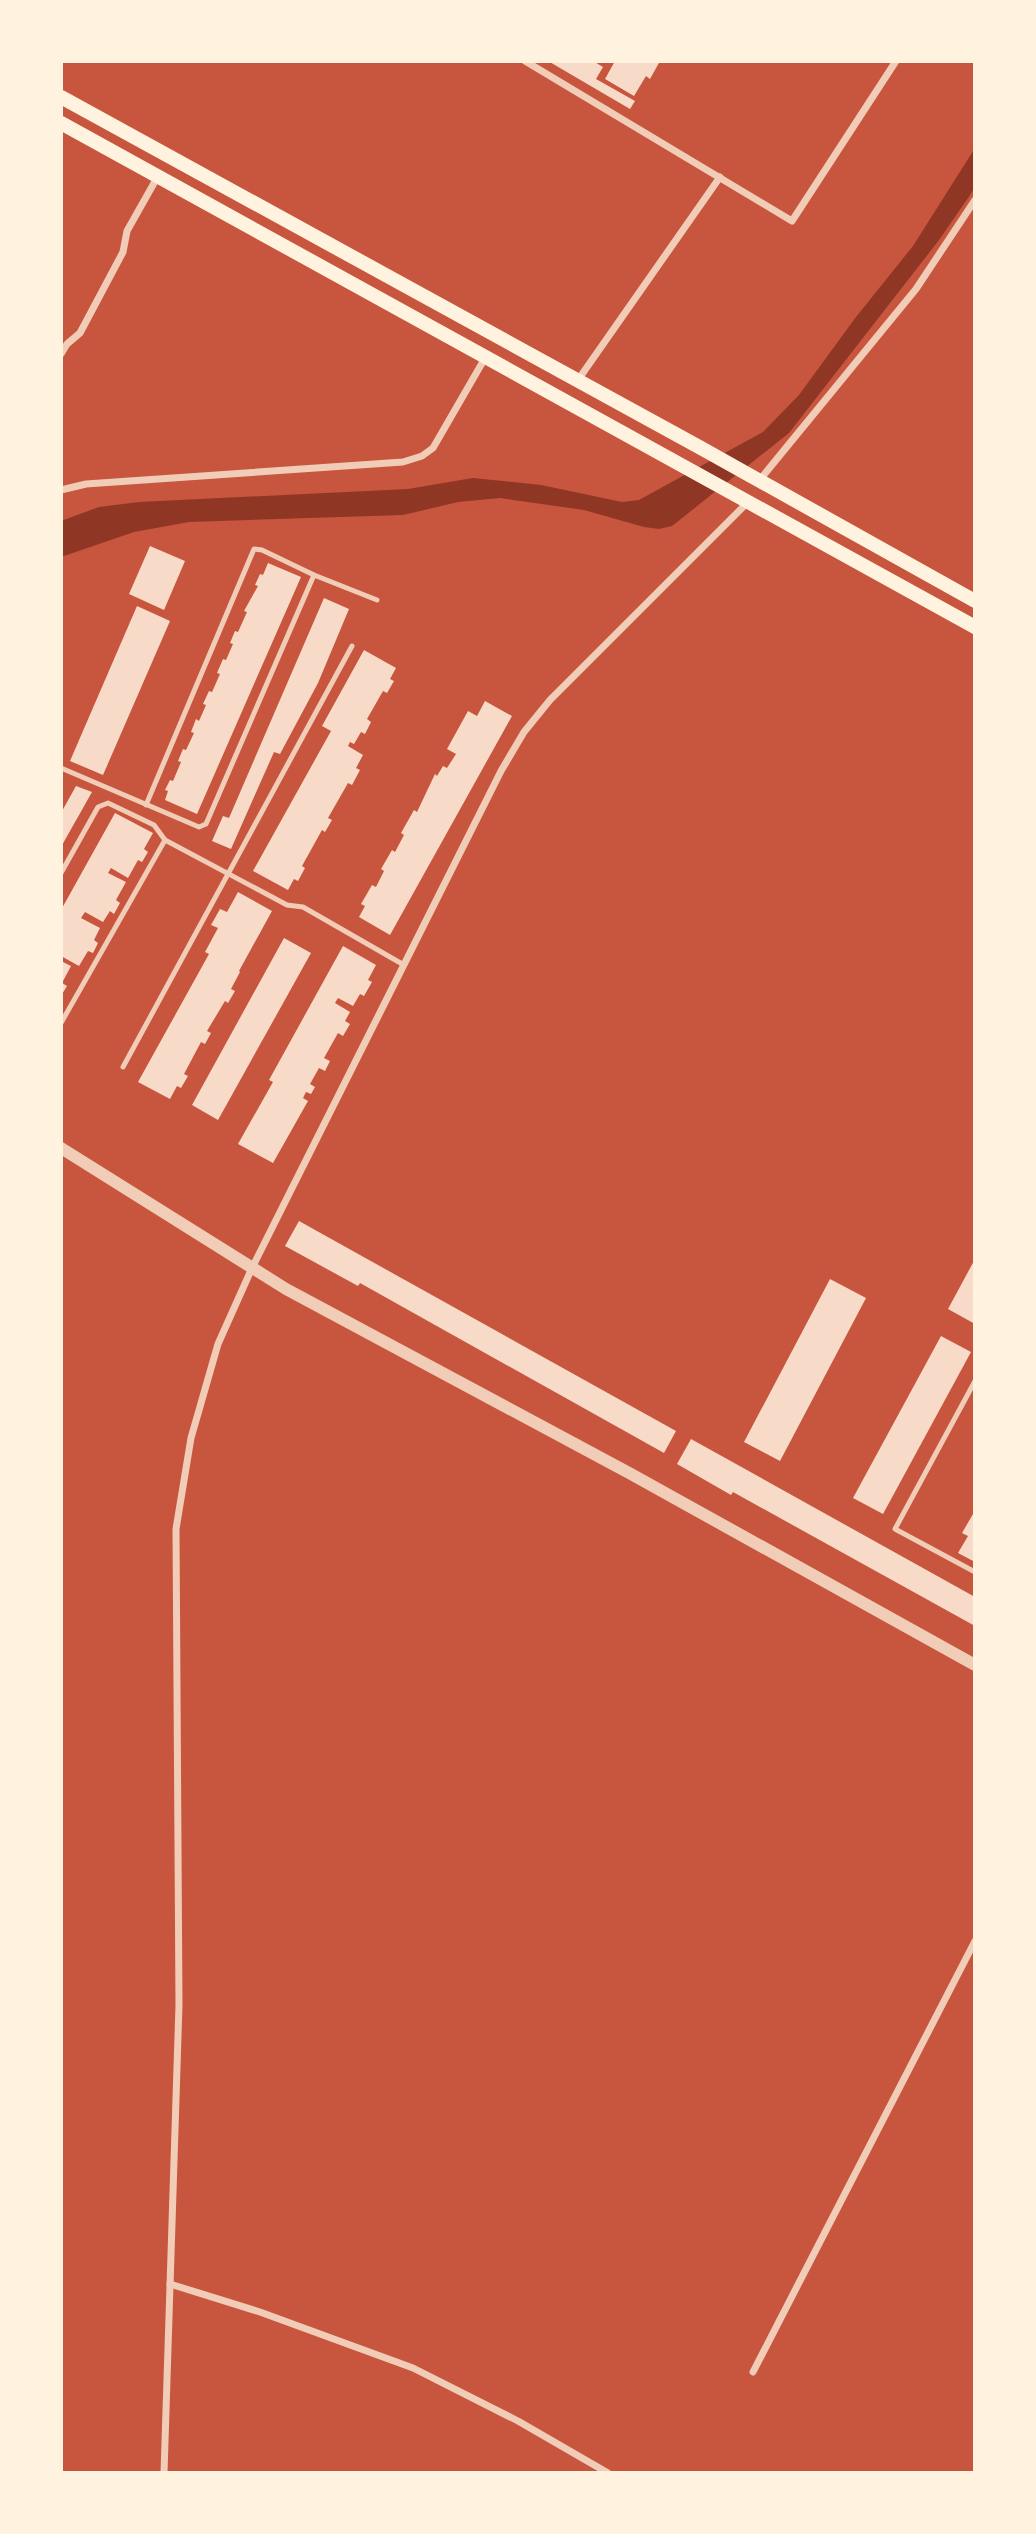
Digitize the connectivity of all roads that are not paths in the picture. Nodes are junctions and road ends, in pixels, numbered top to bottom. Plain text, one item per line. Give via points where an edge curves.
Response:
1 (525, 61) edge
2 (896, 61) edge
3 (61, 97) edge
4 (61, 122) edge
5 (158, 176) junction
6 (720, 177) junction
7 (975, 200) edge
8 (61, 354) edge
9 (486, 357) junction
10 (577, 382) junction
11 (754, 479) junction
12 (61, 490) edge
13 (742, 498) junction
14 (314, 575) junction
15 (377, 600) dead end
16 (975, 601) edge
17 (975, 627) edge
18 (352, 646) dead end
19 (61, 768) edge
20 (146, 805) junction
21 (165, 841) junction
22 (61, 873) edge
23 (228, 874) junction
24 (404, 965) junction
25 (61, 1023) edge
26 (123, 1067) dead end
27 (61, 1148) edge
28 (252, 1268) junction
29 (975, 1381) edge
30 (975, 1572) edge
31 (975, 1665) edge
32 (975, 1941) edge
33 (170, 2284) junction
34 (753, 2372) dead end
35 (164, 2473) edge
36 (608, 2473) edge

1 - 6 street
2 - 6 street via 792,220
3 - 10 main road
4 - 5 main road
5 - 8 street via 80,332
5 - 9 main road
6 - 10 street
7 - 11 street via 916,289
9 - 12 street via 433,448 403,462 86,484
9 - 13 main road
10 - 11 main road
11 - 16 main road
13 - 17 main road
13 - 24 street via 524,732
14 - 15 lane
14 - 20 lane via 206,824 200,827
14 - 20 lane via 254,549
18 - 23 lane
19 - 20 lane
21 - 22 lane via 154,825 108,803 98,807
21 - 23 lane
21 - 25 lane
23 - 24 lane via 287,905 303,907
23 - 26 lane
24 - 28 street
27 - 28 street
28 - 31 street
28 - 33 street via 215,1355 191,1438 176,1529 179,2005
29 - 30 lane via 895,1529
32 - 34 street
33 - 35 street
33 - 36 street via 413,2368

